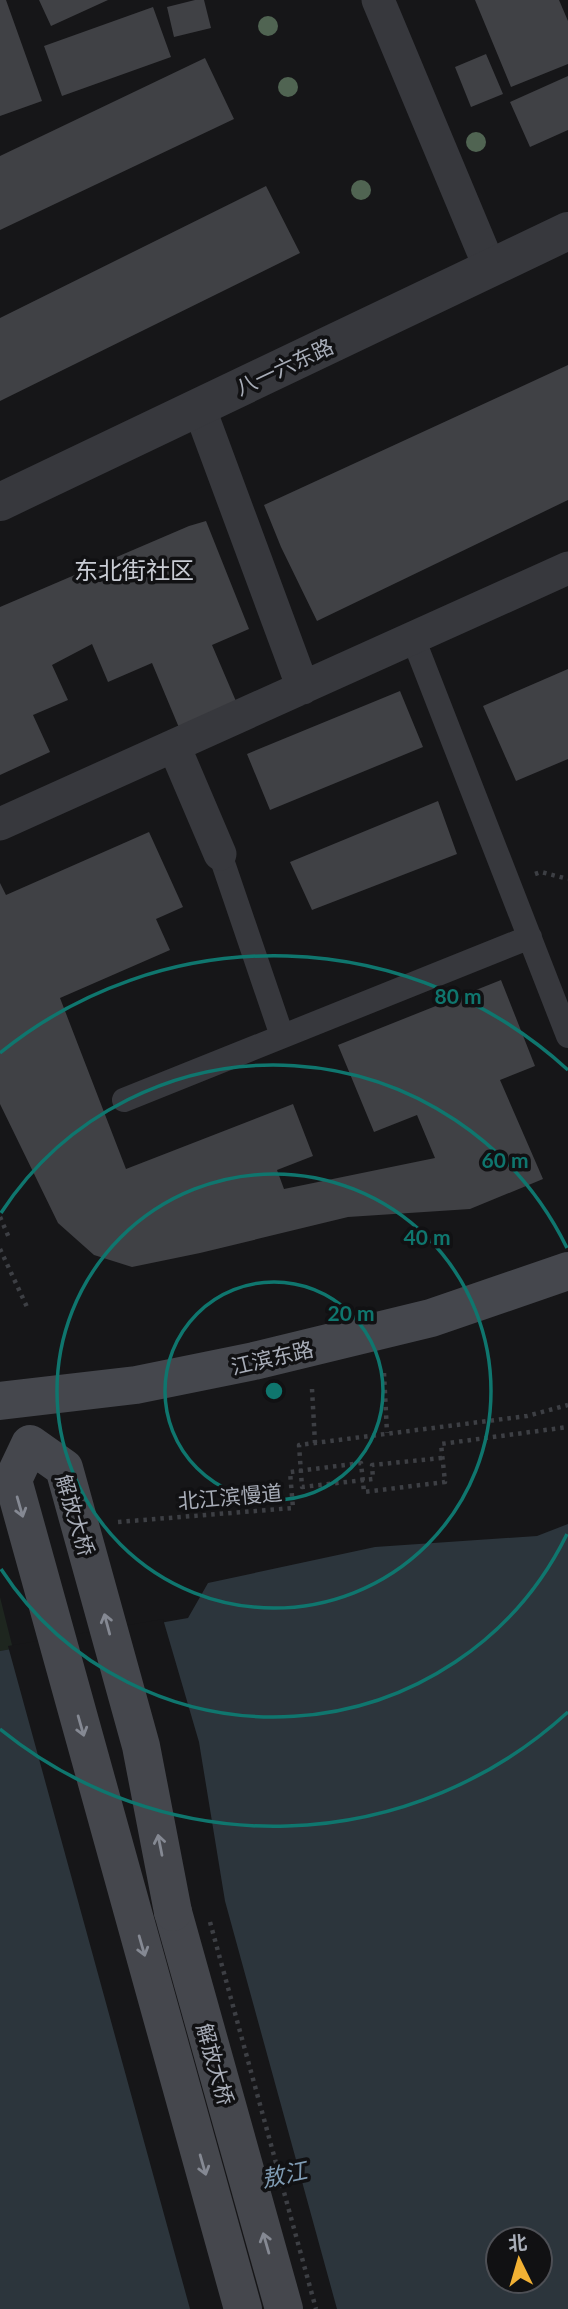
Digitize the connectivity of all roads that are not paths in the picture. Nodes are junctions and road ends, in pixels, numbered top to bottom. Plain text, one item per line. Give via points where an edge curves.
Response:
1 (378, 0) edge
2 (568, 231) edge
3 (490, 268) junction
4 (199, 407) junction
5 (0, 502) edge
6 (568, 568) edge
7 (413, 638) junction
8 (303, 688) junction
9 (174, 746) junction
10 (0, 824) edge
11 (220, 854) joint
12 (530, 937) junction
13 (564, 1011) edge
14 (282, 1036) junction
15 (568, 1036) edge
16 (124, 1100) dead end
17 (568, 1271) edge
18 (3, 1393) edge
19 (30, 1444) junction
20 (243, 2309) edge
21 (285, 2309) edge

1 - 3 street
2 - 3 street, 八一六东路
3 - 4 street, 八一六东路
4 - 5 street, 八一六东路
4 - 8 street
6 - 7 street
7 - 8 street
7 - 12 street
8 - 9 street
9 - 10 street
9 - 11 street
11 - 14 street
12 - 13 street
12 - 14 street
13 - 15 street
14 - 16 street
17 - 18 main road, 江滨东路 via 431,1318 290,1353 147,1383
18 - 19 main road
19 -> 20 main road, 解放大桥, bridge via 13,1479
21 -> 19 main road, 解放大桥, bridge via 173,1912 141,1746 64,1468

